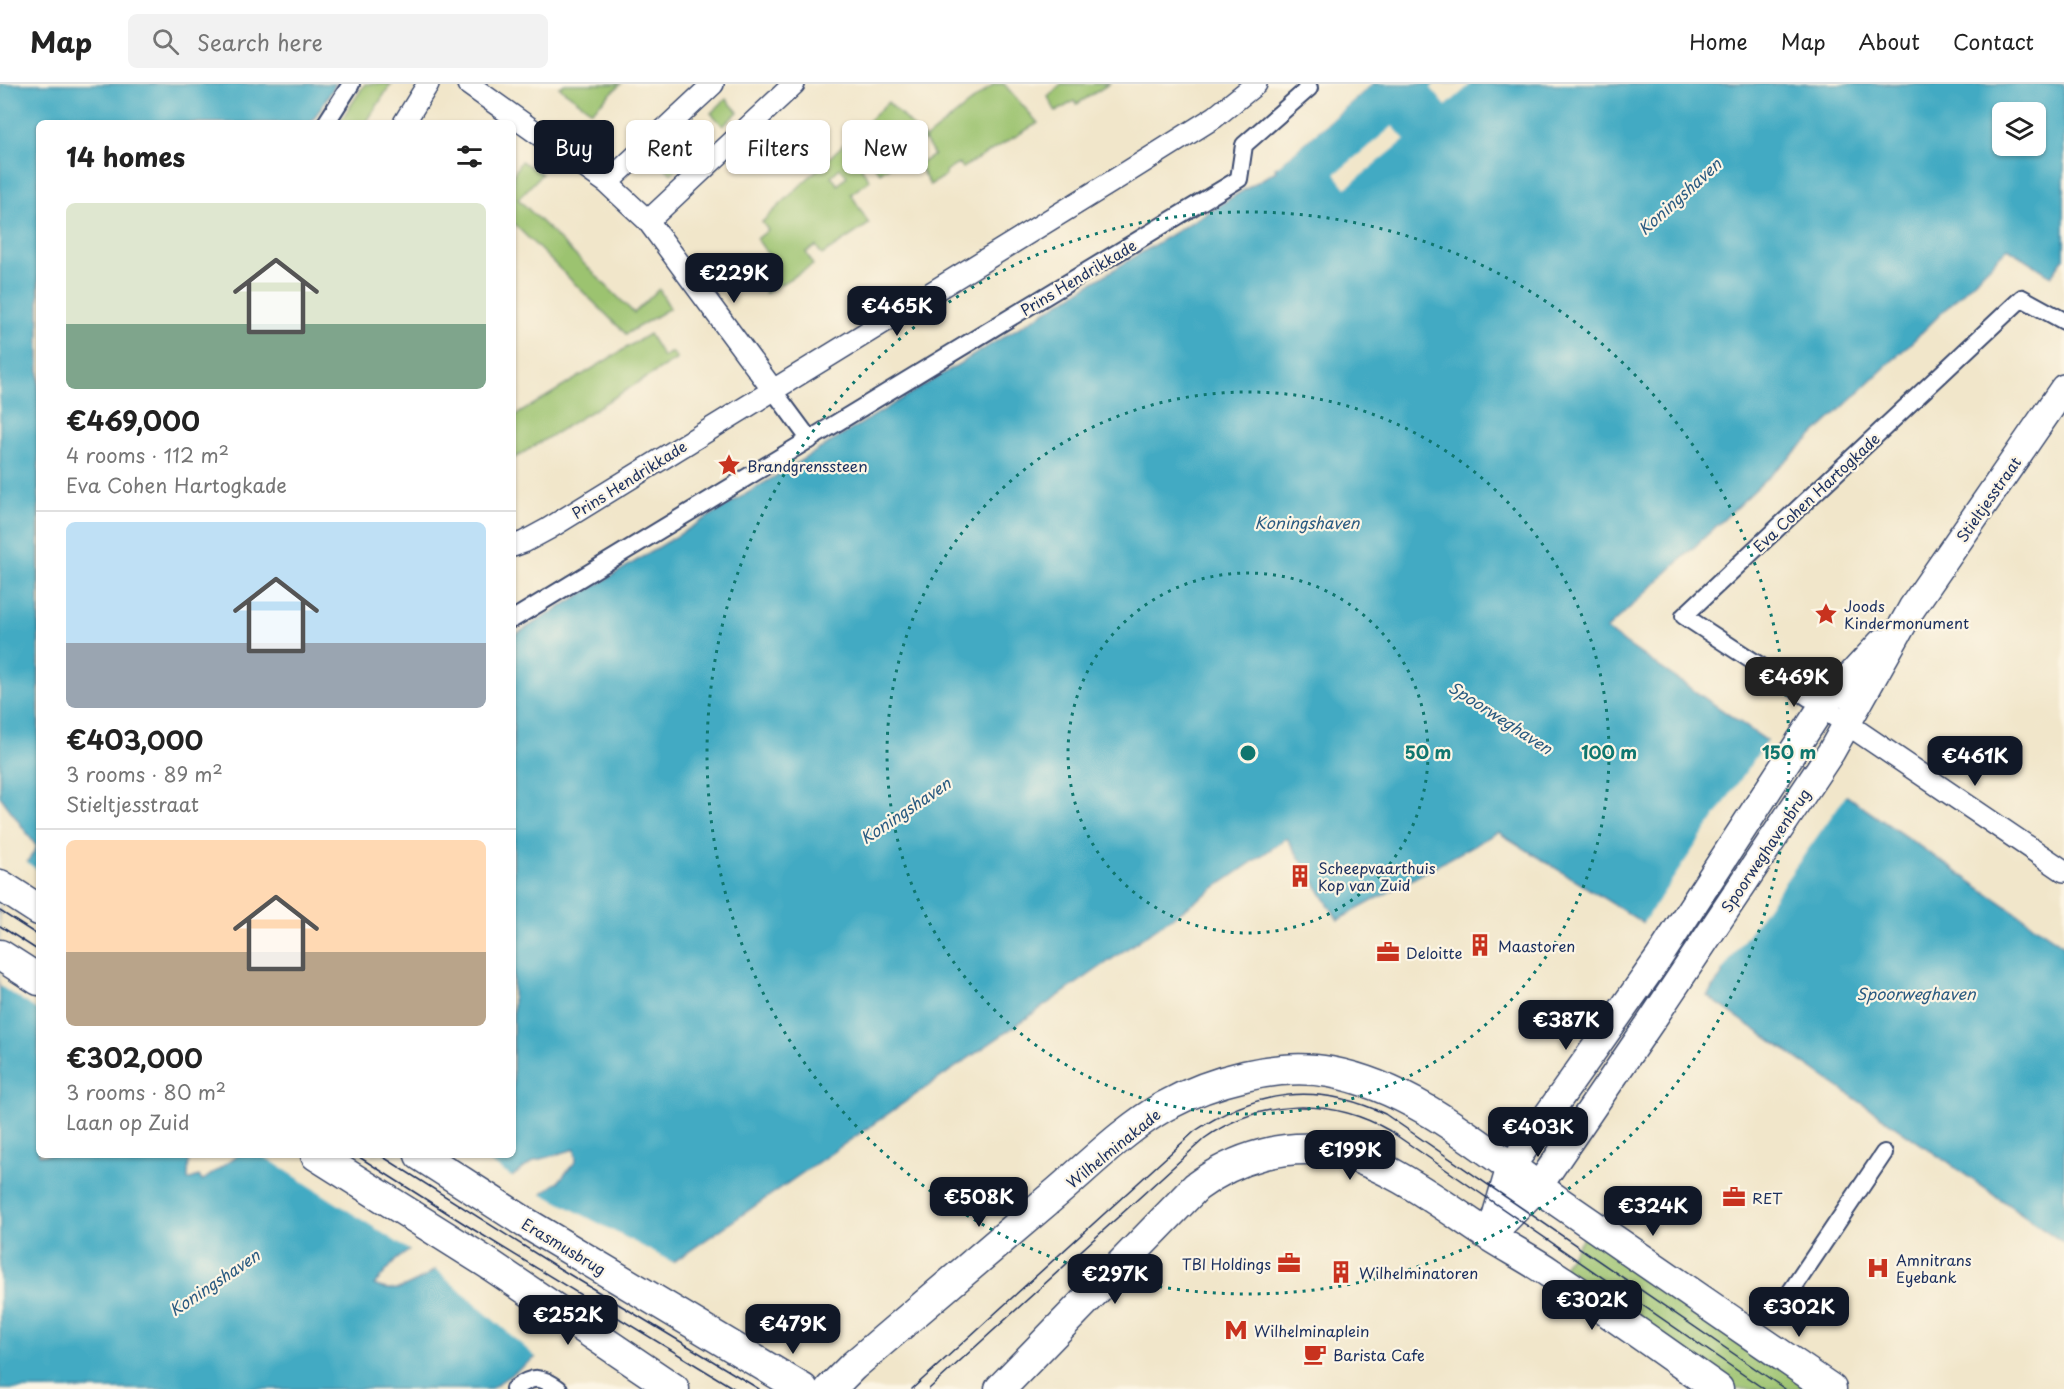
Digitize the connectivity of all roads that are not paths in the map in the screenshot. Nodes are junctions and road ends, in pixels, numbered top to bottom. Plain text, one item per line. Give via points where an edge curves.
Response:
1 (351, 84) edge
2 (428, 84) edge
3 (468, 84) edge
4 (713, 84) edge
5 (794, 84) edge
6 (1257, 84) edge
7 (1306, 84) edge
8 (328, 120) edge
9 (406, 120) edge
10 (607, 183) junction
11 (648, 221) junction
12 (2064, 321) edge
13 (2064, 388) edge
14 (773, 390) junction
15 (810, 440) junction
16 (516, 545) edge
17 (1912, 608) junction
18 (516, 617) edge
19 (1815, 703) junction
20 (1848, 724) junction
21 (2064, 871) edge
22 (0, 885) edge
23 (36, 908) edge
24 (0, 955) edge
25 (36, 978) edge
26 (1884, 1153) dead end
27 (321, 1158) edge
28 (425, 1158) edge
29 (1510, 1168) junction
30 (1538, 1187) junction
31 (1490, 1236) junction
32 (1779, 1309) dead end
33 (514, 1389) edge
34 (560, 1389) edge
35 (674, 1389) edge
36 (803, 1389) edge
37 (830, 1389) edge
38 (1000, 1389) edge
39 (1718, 1389) edge
40 (1831, 1389) edge

1 - 8 street
2 - 9 street
3 - 10 street
4 - 10 street
5 - 11 street
6 - 14 street, Prins Hendrikkade via 1194,131
7 - 15 street, Prins Hendrikkade via 1309,88 1244,145 1239,180
10 - 11 street
11 - 14 street
12 - 19 street, Eva Cohen Hartogkade via 2022,298 1684,616
13 - 17 street, Stieltjesstraat
14 - 15 street
14 - 16 street, Prins Hendrikkade
15 - 18 street, Prins Hendrikkade
17 - 19 street, Stieltjesstraat
17 - 20 street, Stieltjesstraat
19 - 20 street
19 - 29 street, Spoorweghavenbrug via 1804,734 1658,959
20 - 21 street
20 - 30 street, Spoorweghavenbrug
22 - 23 main road
24 - 25 main road
26 - 32 street
27 - 35 main road via 489,1264
28 - 36 main road, Erasmusbrug
29 - 30 main road, Wilhelminakade
29 - 31 street
29 - 37 main road, Wilhelminakade via 1432,1114 1365,1080 1304,1070 1217,1083 1162,1108 1125,1135
30 - 31 street
30 - 40 main road, Wilhelminakade
31 - 38 main road via 1363,1160 1318,1150 1281,1151 1250,1158 1196,1187
31 - 39 main road via 1551,1273
33 - 34 street via 527,1380 539,1378

